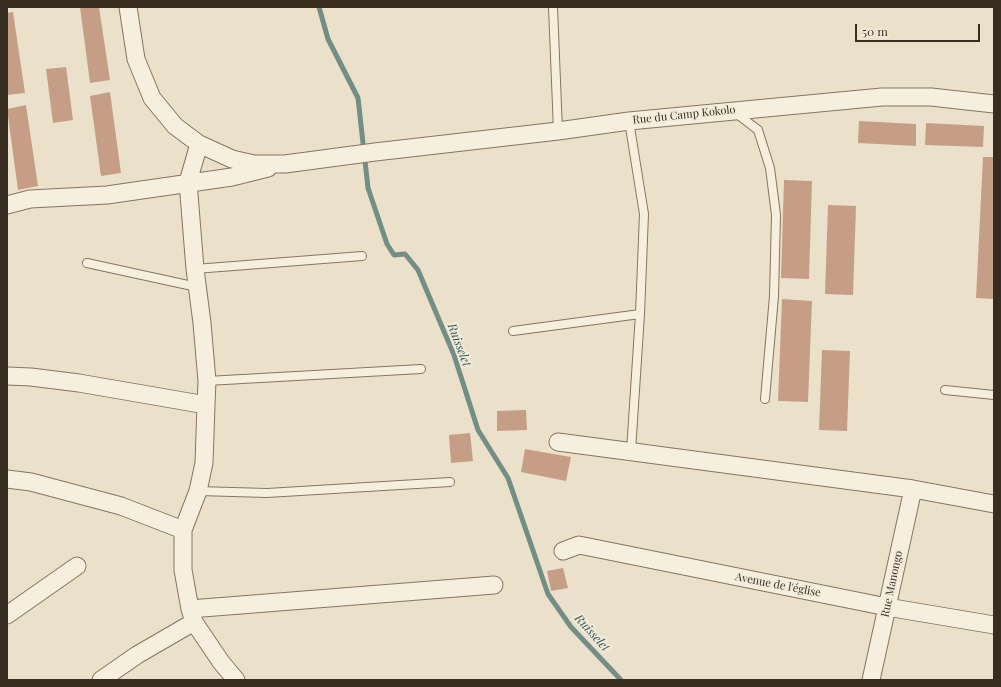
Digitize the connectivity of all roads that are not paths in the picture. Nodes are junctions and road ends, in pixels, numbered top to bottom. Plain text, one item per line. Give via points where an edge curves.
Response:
1 (128, 7) edge
2 (553, 7) edge
3 (994, 104) edge
4 (733, 110) junction
5 (629, 121) junction
6 (558, 131) junction
7 (199, 144) junction
8 (286, 164) junction
9 (188, 182) junction
10 (7, 204) edge
11 (362, 256) dead end
12 (87, 263) dead end
13 (195, 269) junction
14 (197, 287) junction
15 (640, 314) junction
16 (513, 331) dead end
17 (421, 369) dead end
18 (7, 376) edge
19 (207, 381) junction
20 (945, 390) dead end
21 (994, 395) edge
22 (765, 399) dead end
23 (206, 405) junction
24 (558, 442) dead end
25 (631, 451) junction
26 (7, 479) edge
27 (450, 482) dead end
28 (913, 489) junction
29 (198, 491) junction
30 (994, 504) edge
31 (183, 530) junction
32 (562, 551) dead end
33 (77, 566) dead end
34 (494, 585) dead end
35 (887, 607) junction
36 (7, 615) edge
37 (192, 616) junction
38 (994, 625) edge
39 (101, 680) edge
40 (236, 680) edge
41 (871, 680) edge

1 - 7 street via 136,59 152,98 175,126
2 - 6 lane
3 - 4 street, Rue du Camp Kokolo via 931,97 882,97
4 - 5 street, Rue du Camp Kokolo
4 - 22 lane via 758,130 770,168 776,215 774,296
5 - 6 street, Rue du Camp Kokolo
5 - 15 lane via 644,214
6 - 8 street, Rue du Camp Kokolo
7 - 8 street via 232,159 254,164
7 - 9 street
8 - 9 street via 232,177
9 - 10 street via 108,195 30,199
9 - 13 street
11 - 13 lane
12 - 14 lane
13 - 14 street
14 - 19 street
15 - 16 lane
15 - 25 lane
17 - 19 lane
18 - 23 street via 79,383
19 - 23 street
20 - 21 lane
23 - 29 street via 204,463
24 - 25 street
25 - 28 street
26 - 31 street via 31,482 122,506
27 - 29 lane via 267,493
28 - 30 street
28 - 35 street, Rue Manongo
29 - 31 street
31 - 37 street via 183,570
32 - 35 street, Avenue de l'église via 579,545
33 - 36 street
34 - 37 street
35 - 38 street, Avenue de l'église
35 - 41 street, Rue Manongo
37 - 39 street
37 - 40 street via 221,662

